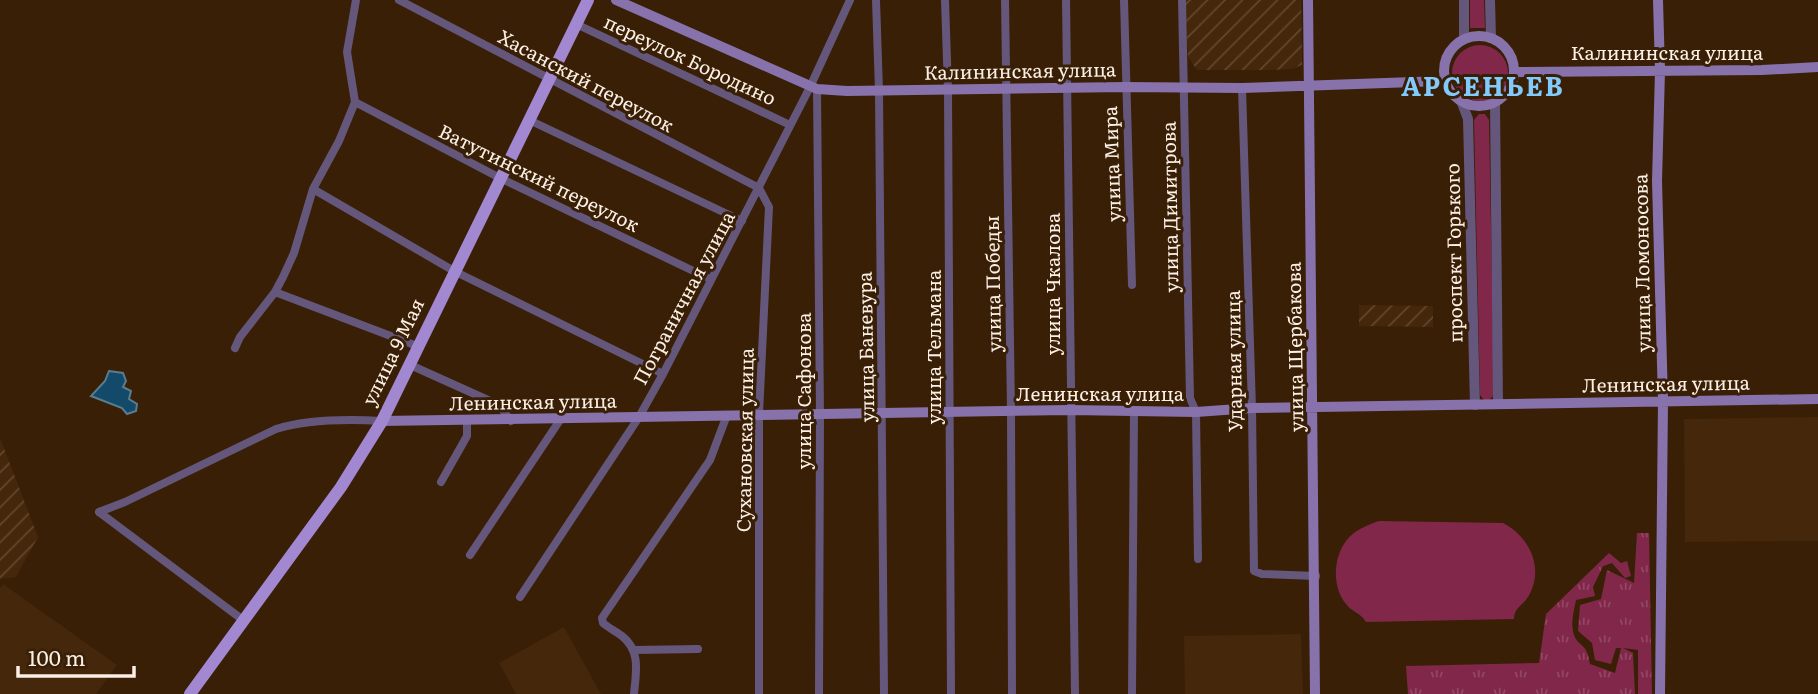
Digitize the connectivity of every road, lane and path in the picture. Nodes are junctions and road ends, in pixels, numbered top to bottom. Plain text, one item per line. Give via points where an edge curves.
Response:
1 (356, 0) edge
2 (399, 0) edge
3 (588, 0) edge
4 (616, 0) edge
5 (850, 0) edge
6 (876, 0) edge
7 (945, 0) edge
8 (1005, 0) edge
9 (1066, 0) edge
10 (1124, 0) edge
11 (1182, 0) edge
12 (1308, 0) edge
13 (1464, 0) edge
14 (1490, 0) edge
15 (1658, 0) edge
16 (576, 24) junction
17 (1464, 38) junction
18 (1491, 38) junction
19 (1818, 67) edge
20 (1660, 71) junction
21 (1516, 72) junction
22 (548, 80) junction
23 (1443, 81) junction
24 (1310, 84) junction
25 (1125, 87) junction
26 (1183, 87) junction
27 (814, 88) junction
28 (1242, 88) junction
29 (1006, 89) junction
30 (1068, 89) junction
31 (879, 91) junction
32 (948, 91) junction
33 (355, 102) junction
34 (1462, 103) junction
35 (1494, 103) junction
36 (529, 120) junction
37 (790, 125) junction
38 (500, 178) junction
39 (759, 188) junction
40 (313, 189) junction
41 (742, 221) junction
42 (454, 271) junction
43 (710, 279) junction
44 (1132, 285) dead end
45 (275, 292) junction
46 (417, 346) junction
47 (235, 348) dead end
48 (408, 364) junction
49 (663, 374) junction
50 (1818, 400) edge
51 (1663, 401) junction
52 (1498, 404) junction
53 (1475, 405) junction
54 (1313, 407) junction
55 (1252, 408) junction
56 (1070, 410) junction
57 (1011, 411) junction
58 (1134, 411) junction
59 (951, 412) junction
60 (1196, 412) junction
61 (759, 414) junction
62 (883, 414) junction
63 (727, 415) junction
64 (820, 415) junction
65 (639, 416) junction
66 (560, 420) junction
67 (382, 421) junction
68 (467, 421) junction
69 (511, 421) junction
70 (441, 482) dead end
71 (470, 555) dead end
72 (1198, 559) dead end
73 (1316, 576) junction
74 (520, 597) dead end
75 (243, 620) junction
76 (698, 649) dead end
77 (635, 650) junction
78 (190, 694) edge
79 (635, 694) edge
80 (759, 694) edge
81 (819, 694) edge
82 (884, 694) edge
83 (951, 694) edge
84 (1012, 694) edge
85 (1075, 694) edge
86 (1132, 694) edge
87 (1315, 694) edge
88 (1660, 694) edge

1 - 33 street via 347,52
2 - 22 street, Хасанский переулок
3 - 16 main road, улица 9 Мая
4 - 27 main road, Калининская улица
5 - 27 street, Пограничная улица
6 - 31 street, улица Баневура
7 - 32 street, улица Тельмана
8 - 29 street, улица Победы
9 - 30 street, улица Чкалова
10 - 25 street, улица Мира
11 - 26 street, улица Димитрова
12 - 24 main road, улица Щербакова
13 - 17 street
14 - 18 street
15 - 20 main road, улица Ломоносова
16 - 22 main road, улица 9 Мая
16 - 37 street, переулок Бородино
17 - 18 main road
17 - 23 main road via 1446,56
18 - 21 main road via 1508,51
19 - 20 main road, Калининская улица
20 - 21 main road, Калининская улица
20 - 51 main road, улица Ломоносова via 1657,181
21 - 35 main road via 1504,98
22 - 36 main road, улица 9 Мая
22 - 39 street, Хасанский переулок
23 - 24 main road, Калининская улица
23 - 34 main road
24 - 28 main road, Калининская улица
24 - 54 main road, улица Щербакова
25 - 26 main road, Калининская улица
25 - 30 main road, Калининская улица
25 - 44 street, улица Мира
26 - 28 main road, Калининская улица
26 - 60 street, улица Димитрова via 1190,398
27 - 31 main road, Калининская улица
27 - 37 street, Пограничная улица
27 - 64 street, улица Сафонова
28 - 55 street, Ударная улица
29 - 30 main road, Калининская улица
29 - 32 main road, Калининская улица
29 - 57 street, улица Победы
30 - 56 street, улица Чкалова
31 - 32 main road, Калининская улица
31 - 62 street, улица Баневура
32 - 59 street, улица Тельмана
33 - 38 street, Ватутинский переулок
33 - 40 street
34 - 35 main road via 1474,107
34 - 53 street, проспект Горького via 1468,119
35 - 52 street
36 - 38 main road, улица 9 Мая
36 - 41 street
37 - 39 street, Пограничная улица
38 - 42 main road, улица 9 Мая
38 - 43 street, Ватутинский переулок
39 - 41 street, Пограничная улица
39 - 61 street, Сухановская улица via 769,207
40 - 42 street
40 - 45 street via 294,253
41 - 43 street, Пограничная улица
42 - 46 main road, улица 9 Мая
42 - 49 street
43 - 49 street, Пограничная улица
45 - 46 street
45 - 47 street
46 - 48 main road, улица 9 Мая
48 - 67 main road, улица 9 Мая
48 - 69 street via 499,405
49 - 65 street, Пограничная улица
50 - 51 main road, Ленинская улица
51 - 52 main road, Ленинская улица
51 - 88 main road, улица Ломоносова
52 - 53 main road, Ленинская улица
53 - 54 main road, Ленинская улица
54 - 55 main road, Ленинская улица
54 - 73 main road, улица Щербакова
55 - 60 main road, Ленинская улица
55 - 73 street, Ударная улица via 1254,571
56 - 57 main road, Ленинская улица
56 - 58 main road, Ленинская улица
56 - 85 street, улица Чкалова
57 - 59 main road, Ленинская улица
57 - 84 street, улица Победы
58 - 60 main road, Ленинская улица
58 - 86 street
59 - 62 main road, Ленинская улица
59 - 83 street, улица Тельмана
60 - 72 street, улица Димитрова
61 - 63 main road, Ленинская улица
61 - 64 main road, Ленинская улица
61 - 80 street, Сухановская улица
62 - 64 main road, Ленинская улица
62 - 82 street, улица Баневура
63 - 65 main road, Ленинская улица
63 - 77 street via 710,460 603,618 603,623
64 - 81 street, улица Сафонова
65 - 66 main road, Ленинская улица
65 - 74 street, Пограничная улица
66 - 69 main road, Ленинская улица
66 - 71 street
67 - 68 main road, Ленинская улица
67 - 75 main road, улица 9 Мая via 341,487
67 - 75 street via 276,429 99,512
68 - 69 main road, Ленинская улица
68 - 70 street via 467,436
73 - 87 main road, улица Щербакова
75 - 78 main road, улица 9 Мая
76 - 77 street
77 - 79 street

